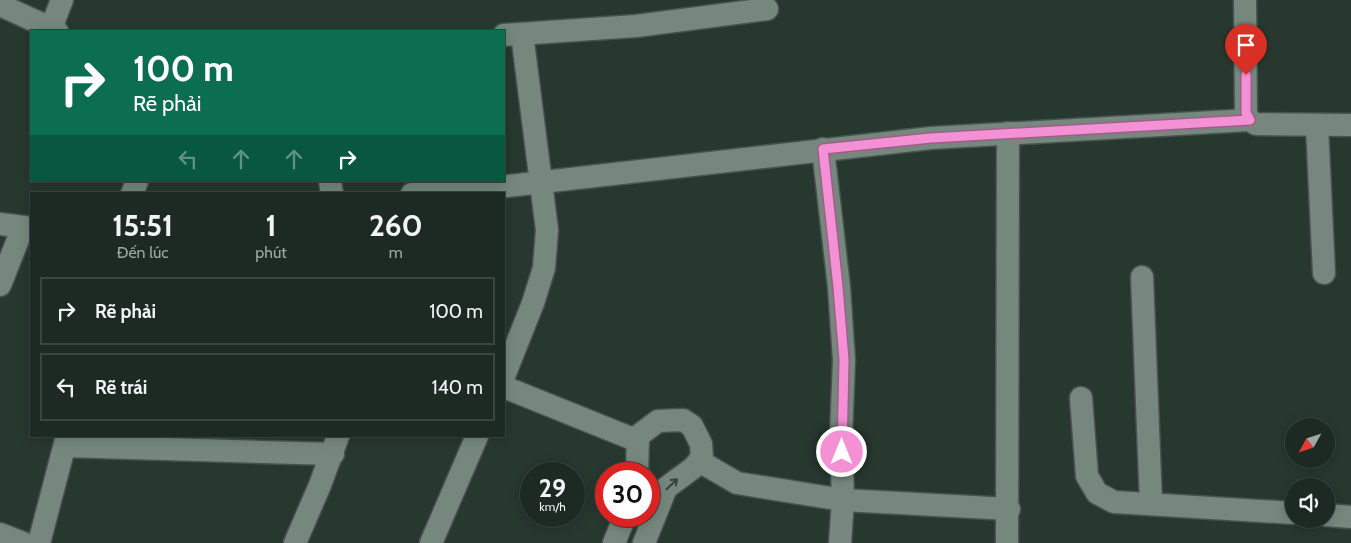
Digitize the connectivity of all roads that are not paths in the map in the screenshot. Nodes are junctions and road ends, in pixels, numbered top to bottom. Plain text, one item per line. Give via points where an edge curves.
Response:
1 (62, 0) edge
2 (1245, 0) edge
3 (0, 5) edge
4 (767, 9) dead end
5 (54, 30) edge
6 (513, 34) edge
7 (1250, 120) junction
8 (1351, 125) edge
9 (1317, 126) junction
10 (1008, 133) junction
11 (823, 149) junction
12 (542, 182) junction
13 (434, 192) edge
14 (0, 224) edge
15 (27, 228) edge
16 (1324, 273) dead end
17 (1142, 277) dead end
18 (0, 285) edge
19 (505, 373) edge
20 (505, 387) edge
21 (1081, 398) dead end
22 (477, 437) edge
23 (66, 441) edge
24 (638, 442) junction
25 (336, 445) edge
26 (699, 461) junction
27 (637, 462) edge
28 (844, 500) junction
29 (1151, 503) junction
30 (1009, 509) junction
31 (1285, 512) edge
32 (1335, 516) edge
33 (1351, 517) edge
34 (621, 527) edge
35 (0, 534) edge
36 (23, 543) edge
37 (39, 543) edge
38 (296, 543) edge
39 (431, 543) edge
40 (614, 543) edge
41 (644, 543) edge
42 (840, 543) edge
43 (1008, 543) edge

1 - 5 street
2 - 7 street via 1246,113
3 - 5 street
4 - 6 street via 636,26
6 - 12 street
7 - 9 street via 1256,124
7 - 10 street
8 - 9 street
9 - 16 street
10 - 11 street
10 - 30 street
11 - 12 street
11 - 28 street via 844,360 841,436
12 - 13 street
12 - 19 street via 547,230 544,268
14 - 15 street
15 - 18 street
17 - 29 street
20 - 24 street
21 - 29 street via 1087,476 1097,493 1114,502
22 - 39 street
23 - 25 street
23 - 37 street
24 - 26 street via 638,436 658,421 683,420 692,426 701,444 702,458
24 - 27 street
25 - 38 street
26 - 28 street via 736,483
41 -> 26 street via 666,488
28 - 30 street
28 - 42 street
29 - 31 street
30 - 43 street
32 - 33 street
34 - 40 street
35 - 36 street

